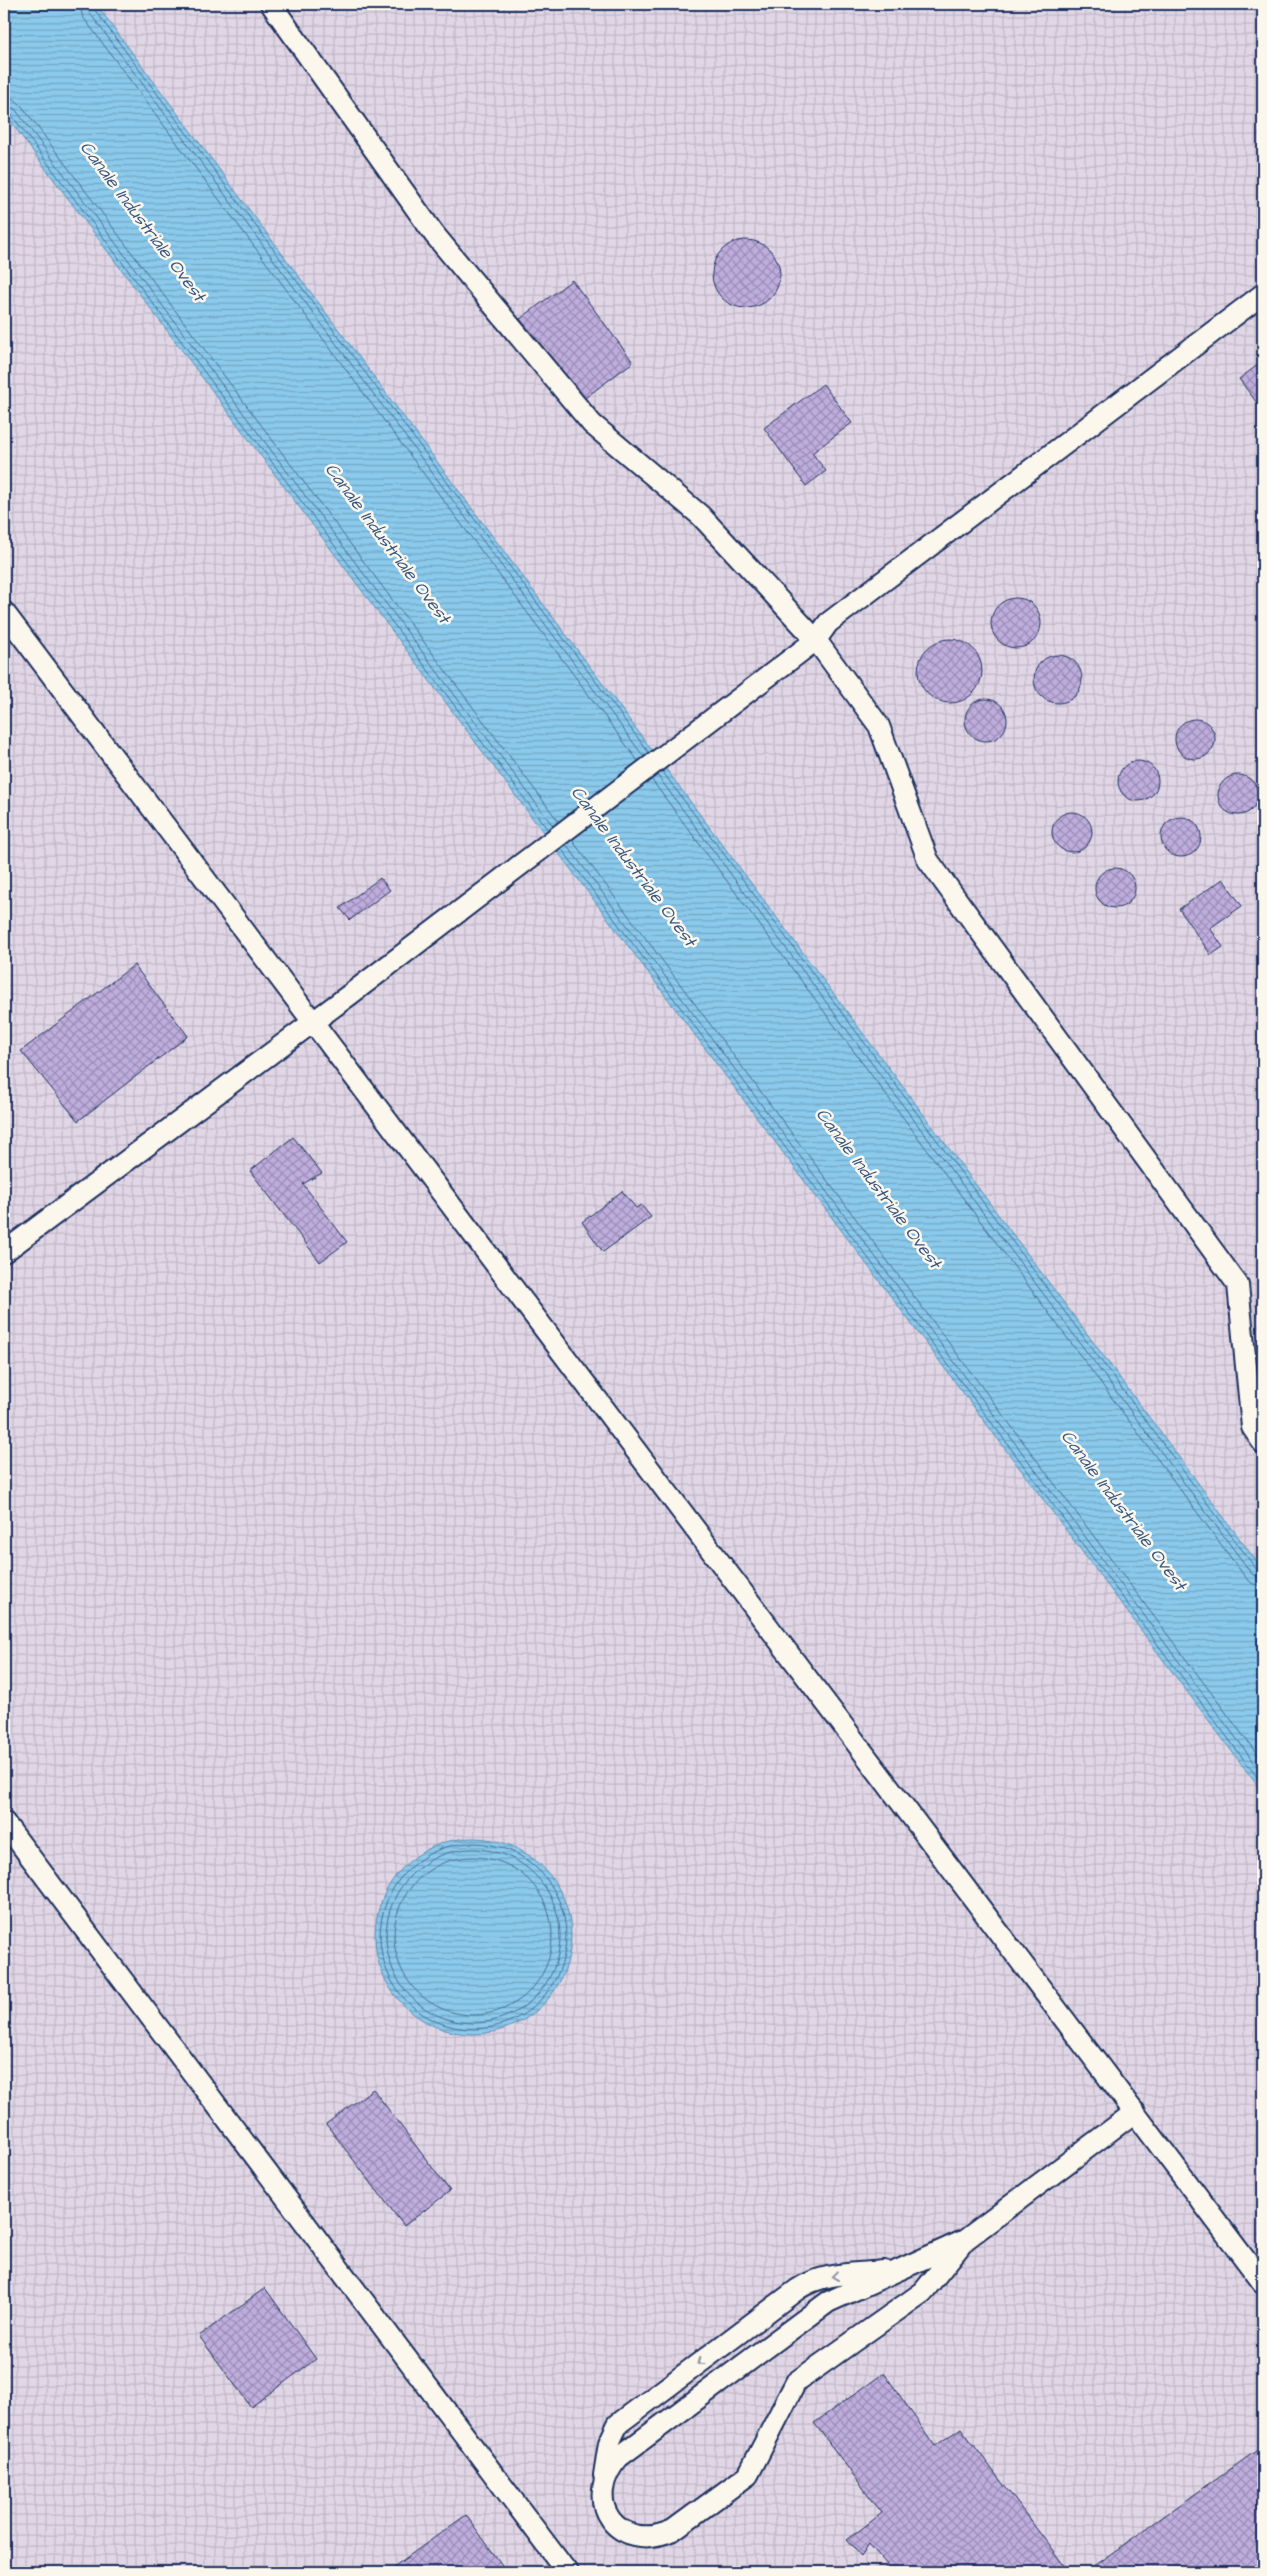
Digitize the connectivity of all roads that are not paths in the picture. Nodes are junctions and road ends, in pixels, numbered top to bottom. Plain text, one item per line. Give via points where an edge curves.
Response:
1 (271, 4) edge
2 (1263, 294) edge
3 (4, 612) edge
4 (816, 640) junction
5 (312, 1022) junction
6 (4, 1252) edge
7 (1263, 1443) edge
8 (4, 1822) edge
9 (1136, 2112) junction
10 (965, 2240) junction
11 (901, 2269) junction
12 (1263, 2283) edge
13 (603, 2482) junction
14 (567, 2572) edge

1 - 4 lane via 434,234 592,424 701,516
2 - 4 lane via 828,623
3 - 5 lane
4 - 5 lane
4 - 7 lane via 879,726 928,860 1238,1285 1252,1427
5 - 6 lane
5 - 9 lane
8 - 14 lane
9 - 10 lane
9 - 12 lane
10 - 11 lane
10 - 13 lane via 923,2292 796,2382 748,2476 673,2530 659,2537 644,2538 616,2526 606,2513 602,2498
11 - 13 lane via 828,2302 619,2456
11 -> 13 lane via 830,2276 798,2289 618,2424 609,2443

